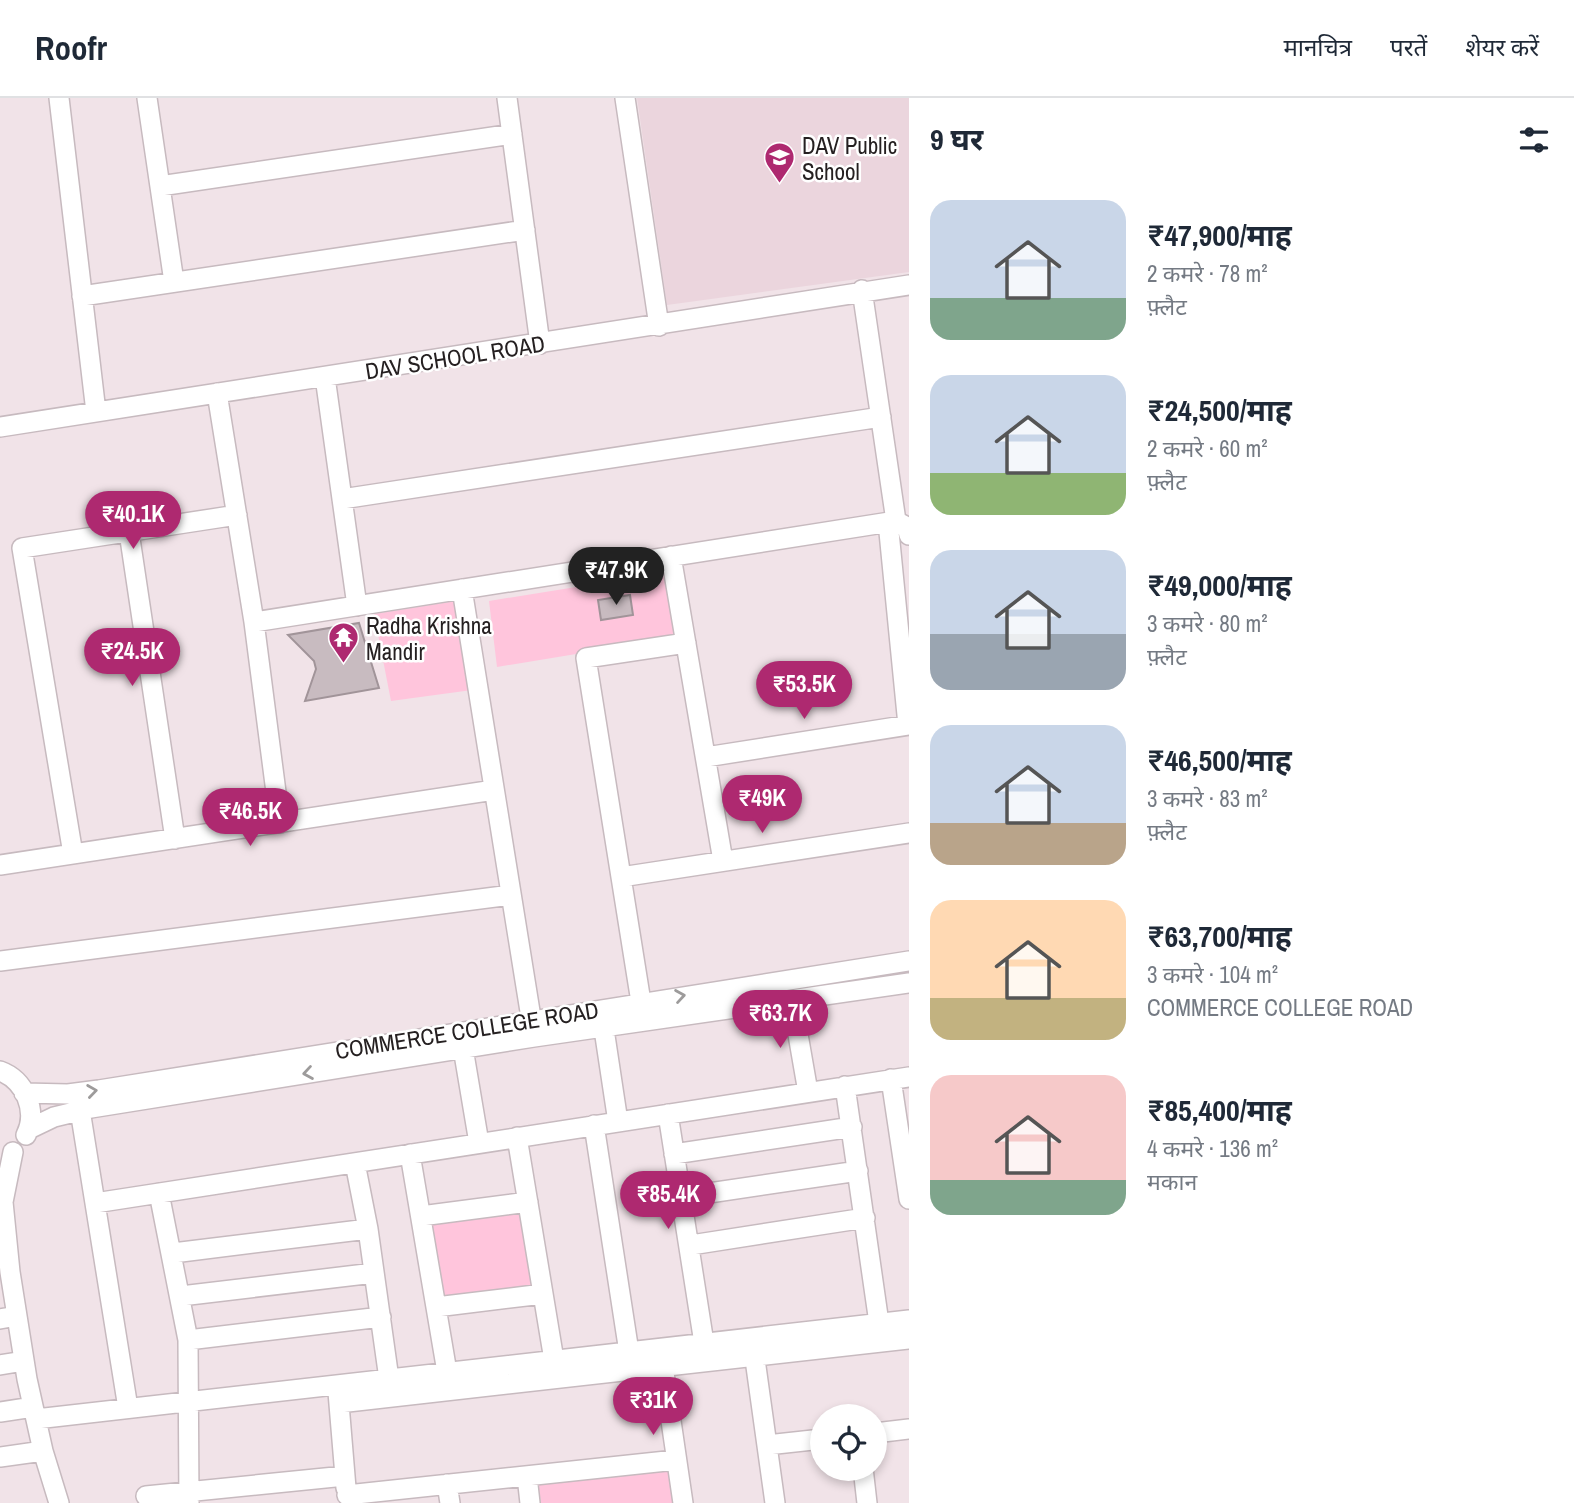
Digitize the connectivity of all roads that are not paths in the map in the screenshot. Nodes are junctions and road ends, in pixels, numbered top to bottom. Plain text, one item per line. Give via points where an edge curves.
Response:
1 (59, 98) edge
2 (147, 98) edge
3 (507, 98) edge
4 (625, 98) edge
5 (512, 134) junction
6 (160, 186) junction
7 (525, 230) junction
8 (174, 282) junction
9 (909, 285) edge
10 (862, 290) junction
11 (82, 296) junction
12 (659, 326) junction
13 (540, 344) junction
14 (325, 377) junction
15 (217, 394) junction
16 (96, 412) junction
17 (881, 417) junction
18 (0, 427) edge
19 (342, 499) junction
20 (237, 515) junction
21 (898, 526) edge
22 (129, 532) junction
23 (671, 556) junction
24 (462, 589) junction
25 (357, 606) junction
26 (254, 622) junction
27 (686, 643) junction
28 (909, 725) edge
29 (706, 757) junction
30 (494, 790) junction
31 (280, 823) junction
32 (909, 833) edge
33 (175, 839) junction
34 (73, 854) junction
35 (723, 862) junction
36 (0, 865) edge
37 (621, 877) junction
38 (511, 894) junction
39 (0, 961) edge
40 (909, 961) edge
41 (909, 983) edge
42 (792, 1000) junction
43 (641, 1002) junction
44 (602, 1018) junction
45 (532, 1028) junction
46 (463, 1048) junction
47 (0, 1058) edge
48 (6, 1073) edge
49 (900, 1078) edge
50 (845, 1086) junction
51 (808, 1092) junction
52 (24, 1093) junction
53 (80, 1110) junction
54 (668, 1114) junction
55 (618, 1122) junction
56 (594, 1125) junction
57 (852, 1127) junction
58 (29, 1129) junction
59 (517, 1138) junction
60 (905, 1141) edge
61 (479, 1143) junction
62 (6, 1153) edge
63 (410, 1154) junction
64 (674, 1154) junction
65 (355, 1163) junction
66 (859, 1171) junction
67 (159, 1193) junction
68 (682, 1197) junction
69 (909, 1199) edge
70 (528, 1202) junction
71 (95, 1203) junction
72 (2, 1205) edge
73 (421, 1216) junction
74 (865, 1218) junction
75 (368, 1229) junction
76 (691, 1244) junction
77 (173, 1253) junction
78 (5, 1273) edge
79 (374, 1273) junction
80 (543, 1294) junction
81 (181, 1296) junction
82 (436, 1307) junction
83 (380, 1317) junction
84 (9, 1318) edge
85 (909, 1320) edge
86 (879, 1323) junction
87 (909, 1339) edge
88 (188, 1340) junction
89 (704, 1343) junction
90 (753, 1347) junction
91 (629, 1352) junction
92 (554, 1360) junction
93 (24, 1361) junction
94 (0, 1365) edge
95 (663, 1366) junction
96 (447, 1372) junction
97 (389, 1379) junction
98 (338, 1394) junction
99 (189, 1400) junction
100 (128, 1408) junction
101 (0, 1412) edge
102 (35, 1413) junction
103 (909, 1429) edge
104 (887, 1432) edge
105 (810, 1440) edge
106 (767, 1445) junction
107 (43, 1451) junction
108 (0, 1457) edge
109 (676, 1460) junction
110 (527, 1476) junction
111 (864, 1481) edge
112 (346, 1491) edge
113 (448, 1494) edge
114 (146, 1496) dead end
115 (189, 1497) edge
116 (59, 1503) edge
117 (530, 1503) edge
118 (682, 1503) edge
119 (775, 1503) edge
120 (867, 1503) edge

1 - 11 street
2 - 6 street
3 - 5 street
4 - 12 street
5 - 6 street
5 - 7 street
6 - 8 street
7 - 8 street
7 - 13 street
8 - 11 street
9 - 10 street, DAV SCHOOL ROAD
10 - 12 street, DAV SCHOOL ROAD
10 - 17 street
11 - 16 street
12 - 13 street, DAV SCHOOL ROAD
13 - 14 street, DAV SCHOOL ROAD
14 - 15 street, DAV SCHOOL ROAD
14 - 19 street
15 - 16 street, DAV SCHOOL ROAD
15 - 20 street
16 - 18 street, DAV SCHOOL ROAD
17 - 19 street
17 - 21 street
19 - 25 street
20 - 22 street
20 - 26 street
21 - 23 street
21 - 28 street
22 - 33 street
22 - 34 street via 22,548
23 - 24 street
23 - 27 street
24 - 25 street
24 - 30 street
25 - 26 street
26 - 31 street
27 - 29 street
27 - 37 street via 586,658
28 - 29 street
29 - 35 street
30 - 31 street
30 - 38 street
31 - 33 street
32 - 35 street
33 - 34 street
34 - 36 street
35 - 37 street
37 - 43 street
38 - 39 street
38 - 45 street
43 -> 40 street, COMMERCE COLLEGE ROAD
41 - 42 street
42 - 44 street
42 - 51 street
43 - 44 street, COMMERCE COLLEGE ROAD
44 - 45 street
44 - 55 street
45 - 46 street
52 -> 45 street, COMMERCE COLLEGE ROAD via 68,1094
46 -> 53 street
46 - 61 street
47 - 48 street
48 - 52 street
49 - 50 street
49 - 60 street
50 - 51 street
50 - 57 street
51 - 54 street
52 - 58 street via 31,1113
53 - 58 street
53 - 71 street
54 - 55 street
54 - 64 street
55 - 56 street
56 - 59 street
56 - 91 street
57 - 64 street
57 - 66 street
58 - 62 street via 22,1143
59 - 61 street
59 - 70 street
60 - 69 street
61 - 63 street
62 - 72 street
63 - 65 street
63 - 73 street
64 - 68 street
65 - 67 street
65 - 75 street
66 - 68 street
66 - 74 street
67 - 71 street
67 - 77 street
68 - 76 street
70 - 73 street
70 - 80 street
71 - 100 street
72 - 78 street
73 - 82 street
74 - 76 street
74 - 86 street
75 - 77 street
75 - 79 street
76 - 89 street
77 - 81 street
78 - 84 street
79 - 81 street
79 - 83 street
80 - 82 street
80 - 92 street
81 - 88 street
82 - 96 street
83 - 88 street
83 - 97 street
84 - 93 street
85 - 86 street
86 - 90 street
87 - 90 street
88 - 99 street
89 - 90 street
89 - 91 street
90 - 95 street
90 - 106 street
91 - 92 street
92 - 96 street
93 - 94 street
93 - 102 street
95 - 98 street
95 - 109 street
96 - 97 street
97 - 98 street
98 - 99 street
98 - 112 street
99 - 100 street
99 - 115 street
100 - 102 street
101 - 102 street
102 - 107 street
103 - 104 street
105 - 106 street
106 - 119 street
107 - 108 street
107 - 116 street
109 - 110 street
109 - 118 street
110 - 113 street
110 - 117 street
111 - 120 street
112 - 113 street
112 - 115 street
114 - 115 street

